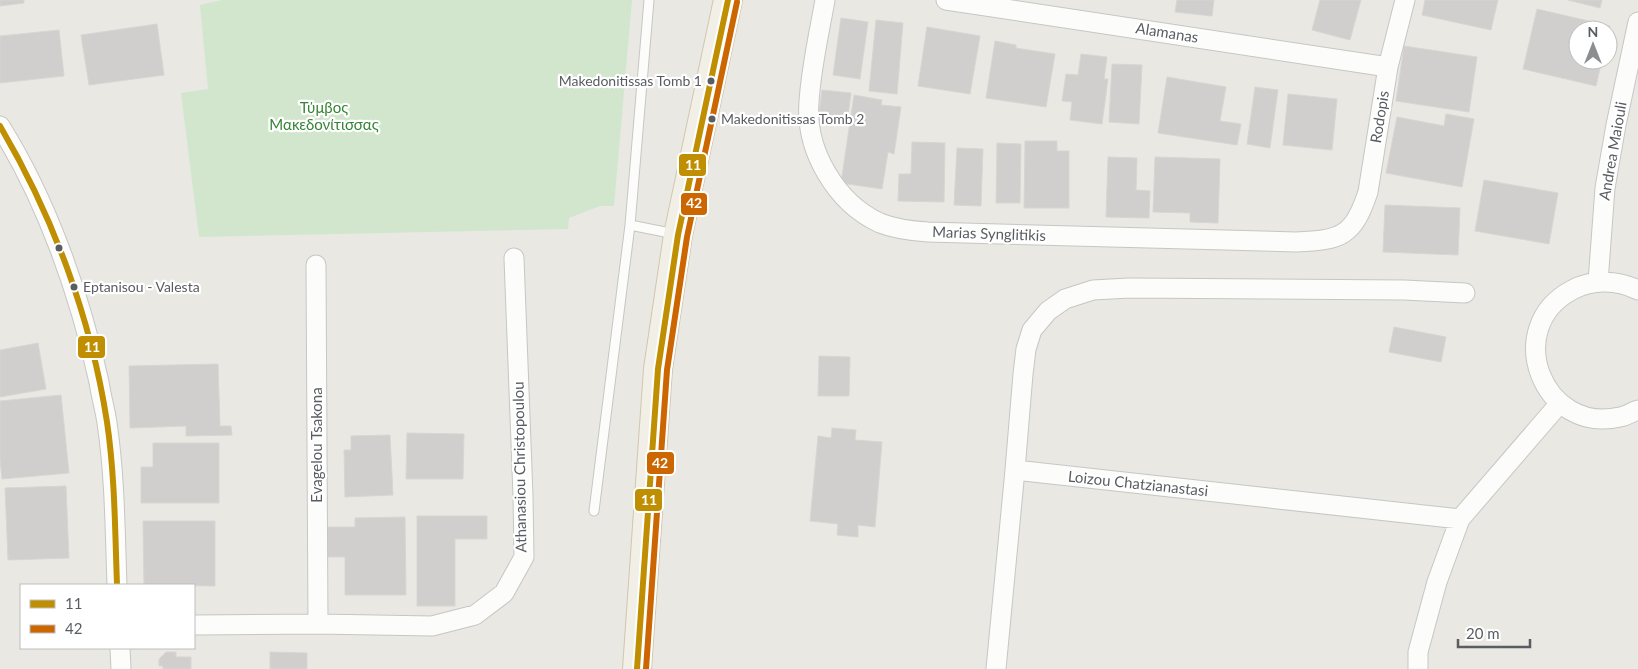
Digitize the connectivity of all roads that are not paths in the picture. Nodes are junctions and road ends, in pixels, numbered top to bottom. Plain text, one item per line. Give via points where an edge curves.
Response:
1 (649, 0) edge
2 (728, 0) edge
3 (825, 0) edge
4 (946, 0) edge
5 (1405, 0) edge
6 (1638, 22) edge
7 (1388, 66) junction
8 (0, 126) edge
9 (630, 224) junction
10 (1349, 230) joint
11 (678, 235) junction
12 (514, 258) dead end
13 (316, 266) dead end
14 (1598, 282) junction
15 (1638, 290) edge
16 (1465, 293) dead end
17 (1560, 403) junction
18 (1638, 410) edge
19 (1015, 470) junction
20 (594, 511) dead end
21 (1460, 519) junction
22 (117, 584) edge
23 (318, 624) junction
24 (195, 625) edge
25 (120, 649) edge
26 (121, 669) edge
27 (637, 669) edge
28 (996, 669) edge
29 (1418, 669) edge

1 - 9 lane
2 - 11 main road
3 - 10 street, Marias Synglitikis via 809,102 813,144 832,182 852,206 880,223 928,232 1296,242 1336,238
4 - 7 street, Alamanas
5 - 7 street, Rodopis
6 - 14 street, Andrea Maiouli via 1605,188
7 - 10 street, Rodopis via 1368,192 1357,220
8 - 22 street via 36,192 90,340 107,422
9 - 11 lane
9 - 20 lane
11 - 27 main road via 658,369
12 - 23 street, Athanasiou Christopoulou via 524,557 504,593 475,615 432,626
13 - 23 street, Evagelou Tsakona
14 - 15 street via 1618,283
14 - 17 street via 1580,285 1565,294 1551,306 1540,324 1535,345 1537,367 1546,387
16 - 19 street via 1129,288 1093,290 1066,299 1048,311 1032,330 1026,349
17 - 18 street via 1579,414 1599,419 1621,417
17 - 21 street
19 - 21 street, Loizou Chatzianastasi
19 - 28 street
21 - 29 street via 1436,582 1418,652
23 - 24 street, Athanasiou Christopoulou
25 - 26 street

